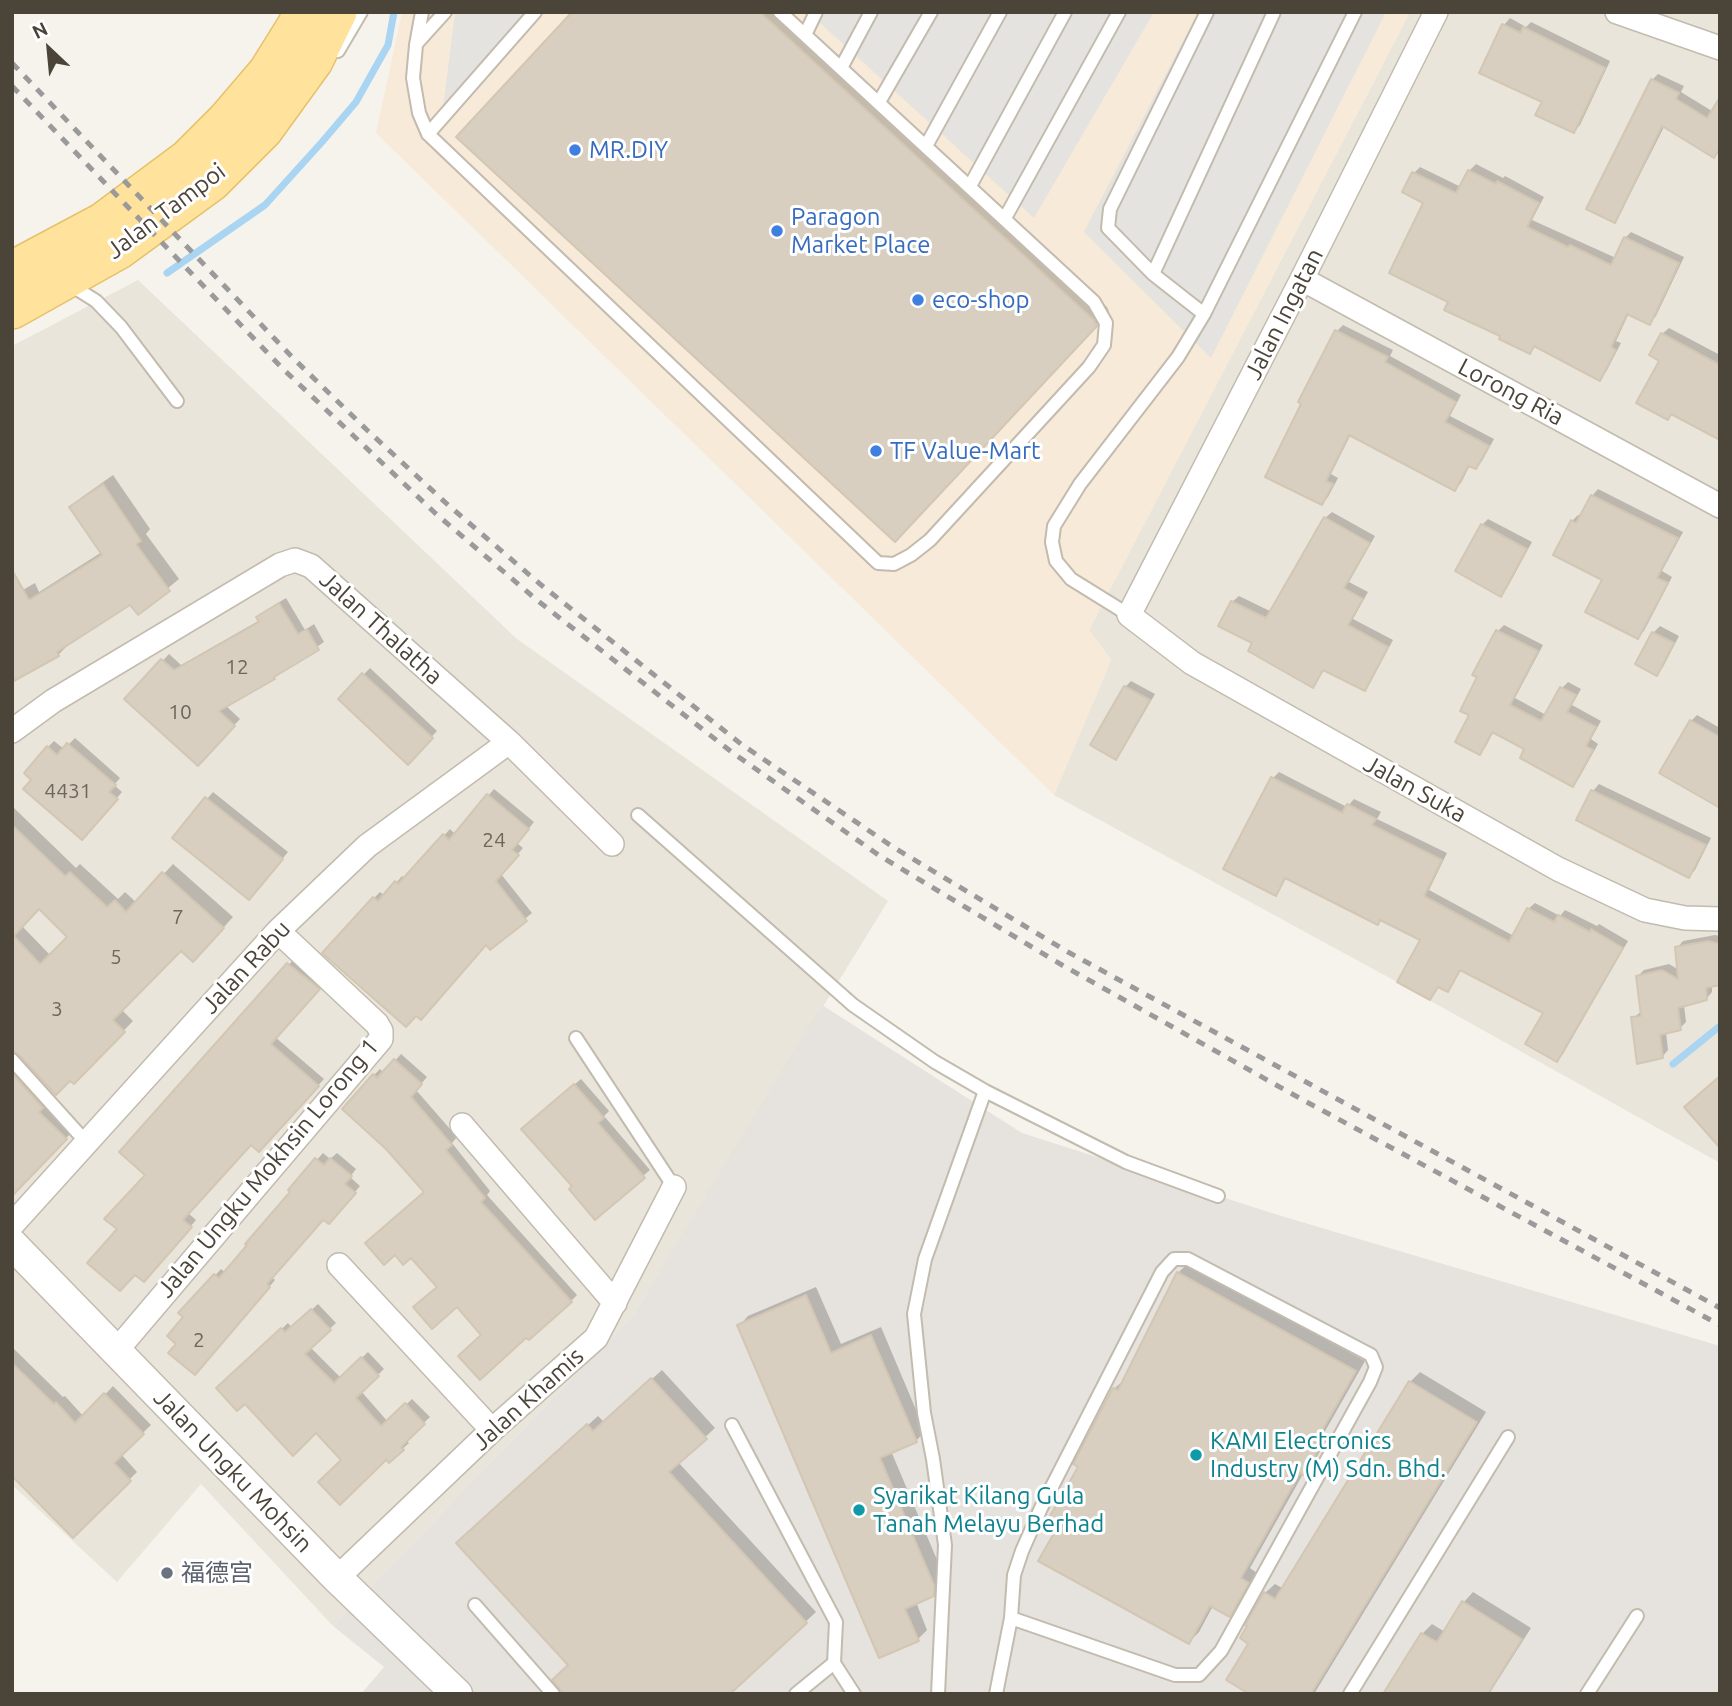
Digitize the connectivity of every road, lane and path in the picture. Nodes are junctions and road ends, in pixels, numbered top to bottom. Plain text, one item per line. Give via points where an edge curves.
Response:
1 (301, 12) edge
2 (338, 12) edge
3 (361, 12) edge
4 (422, 12) edge
5 (445, 12) edge
6 (534, 12) edge
7 (780, 12) edge
8 (816, 12) edge
9 (871, 12) edge
10 (931, 12) edge
11 (1000, 12) edge
12 (1065, 12) edge
13 (1119, 12) edge
14 (1207, 12) edge
15 (1274, 12) edge
16 (1355, 12) edge
17 (1436, 12) edge
18 (1617, 12) edge
19 (805, 35) junction
20 (416, 45) junction
21 (1720, 48) edge
22 (327, 67) dead end
23 (841, 68) junction
24 (314, 87) dead end
25 (879, 102) junction
26 (281, 105) junction
27 (428, 134) junction
28 (926, 146) junction
29 (970, 186) junction
30 (1005, 218) junction
31 (12, 270) edge
32 (1153, 274) junction
33 (1303, 279) junction
34 (66, 281) junction
35 (12, 310) edge
36 (1203, 314) junction
37 (177, 401) dead end
38 (1720, 506) edge
39 (1129, 615) junction
40 (12, 731) edge
41 (509, 741) junction
42 (638, 815) dead end
43 (612, 844) dead end
44 (1720, 919) edge
45 (278, 931) junction
46 (576, 1038) dead end
47 (12, 1060) edge
48 (985, 1091) junction
49 (462, 1125) dead end
50 (86, 1142) junction
51 (674, 1187) joint
52 (1218, 1196) dead end
53 (12, 1225) edge
54 (12, 1244) edge
55 (339, 1265) dead end
56 (615, 1303) junction
57 (116, 1350) junction
58 (732, 1425) dead end
59 (492, 1430) junction
60 (1508, 1437) dead end
61 (337, 1578) junction
62 (475, 1605) dead end
63 (1637, 1616) dead end
64 (1011, 1618) junction
65 (834, 1663) junction
66 (457, 1694) edge
67 (553, 1694) edge
68 (796, 1694) edge
69 (854, 1694) edge
70 (938, 1694) edge
71 (996, 1694) edge
72 (1350, 1694) edge
73 (1587, 1694) edge

1 - 31 main road, Jalan Tampoi via 267,72 188,158 102,222
2 - 26 main road, Jalan Tampoi via 314,61
3 - 22 lane
4 - 20 lane
5 - 20 lane
6 - 27 lane
7 - 19 lane
8 - 19 lane
9 - 23 lane
10 - 25 lane
11 - 28 lane
12 - 29 lane
13 - 30 lane
14 - 32 lane via 1110,209 1108,228
15 - 32 lane
16 - 36 lane
17 - 33 street, Jalan Ingatan
18 - 21 street
19 - 23 lane
20 - 27 lane via 413,78
23 - 25 lane
24 - 26 lane
25 - 28 lane
26 - 34 main road, Jalan Tampoi via 264,130 212,181 119,250
27 - 30 lane via 878,563 894,564 930,540 1104,345 1106,323 1094,302
28 - 29 lane
29 - 30 lane
32 - 36 lane
33 - 38 street, Lorong Ria
33 - 39 street, Jalan Ingatan
34 - 35 main road, Jalan Tampoi
34 - 37 lane via 96,301 121,327
36 - 39 lane via 1178,357 1080,484 1054,526 1056,561 1071,579
39 - 44 street, Jalan Suka via 1192,663 1558,869 1645,910
40 - 41 street, Jalan Thalatha via 53,701 295,560 311,566
41 - 43 street, Jalan Thalatha
41 - 45 street, Jalan Rabu via 367,846
42 - 48 lane via 853,1005
45 - 50 street, Jalan Rabu
45 - 57 street, Jalan Ungku Mokhsin Lorong 1 via 377,1024 381,1039
46 - 51 lane
47 - 50 lane
48 - 52 lane via 1126,1162
48 - 70 lane via 925,1259 914,1314 945,1545
49 - 56 street
50 - 53 street, Jalan Rabu
51 - 56 street, Jalan Khamis
54 - 57 street, Jalan Ungku Mohsin
55 - 59 street
56 - 59 street, Jalan Khamis via 596,1338
57 - 61 street, Jalan Ungku Mohsin
58 - 65 lane via 836,1622
59 - 61 street, Jalan Khamis
60 - 72 lane
61 - 66 street, Jalan Ungku Mohsin
62 - 67 lane
63 - 73 lane
64 - 64 lane via 1175,1675 1199,1675 1221,1651 1370,1382 1376,1367 1371,1355 1188,1259 1174,1259 1162,1272 1041,1508 1014,1575
64 - 71 lane
65 - 68 lane
65 - 69 lane

